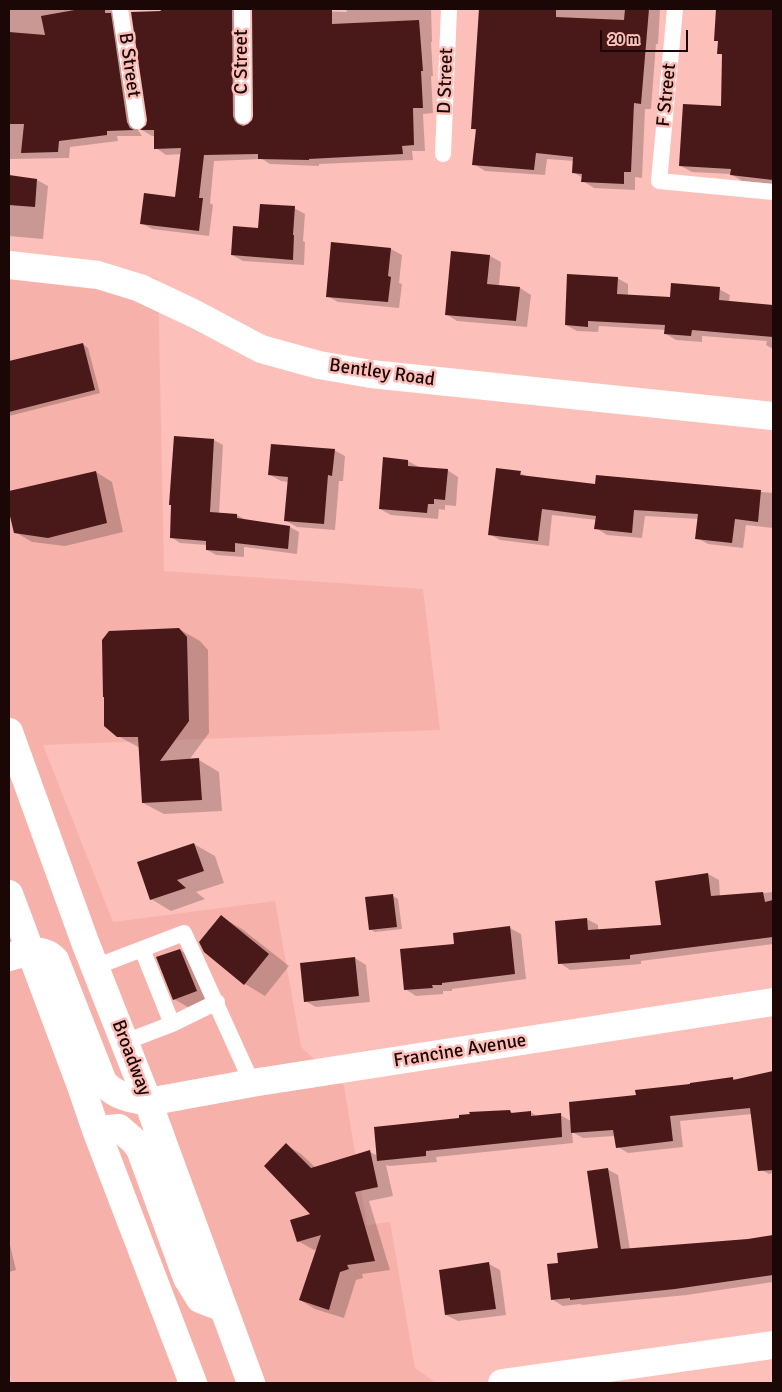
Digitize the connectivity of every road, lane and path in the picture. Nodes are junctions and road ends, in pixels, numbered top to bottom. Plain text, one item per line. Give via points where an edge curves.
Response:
1 (120, 9) edge
2 (242, 9) edge
3 (449, 9) edge
4 (675, 9) edge
5 (242, 116) dead end
6 (137, 121) dead end
7 (443, 154) dead end
8 (773, 192) edge
9 (9, 265) edge
10 (773, 416) edge
11 (9, 732) edge
12 (9, 894) edge
13 (142, 949) junction
14 (20, 954) edge
15 (95, 967) junction
16 (217, 1002) junction
17 (773, 1002) edge
18 (172, 1024) junction
19 (125, 1042) junction
20 (252, 1083) junction
21 (148, 1102) junction
22 (96, 1130) junction
23 (223, 1308) junction
24 (773, 1345) edge
25 (193, 1383) edge
26 (251, 1383) edge
27 (502, 1383) edge

1 - 6 lane, B Street
2 - 5 lane, C Street
3 - 7 lane, D Street
4 - 8 lane, F Street via 658,181
9 - 10 main road, Bentley Road via 98,275 140,288 261,349 319,365 370,374
11 - 15 main road, Broadway
12 - 14 main road
13 - 15 lane
13 - 16 lane via 184,933 195,971
13 - 18 lane via 161,985
14 - 21 main road via 45,952 51,955 102,1082 118,1095
14 - 22 main road
15 - 19 main road, Broadway
16 - 18 lane
16 - 20 lane
17 - 20 main road, Francine Avenue
18 - 19 lane
19 - 21 main road, Broadway
20 - 21 main road, Francine Avenue
21 - 23 main road, Broadway
22 - 23 main road via 119,1128 140,1149 187,1278 200,1299
22 - 25 main road
23 - 26 main road, Broadway
24 - 27 main road

